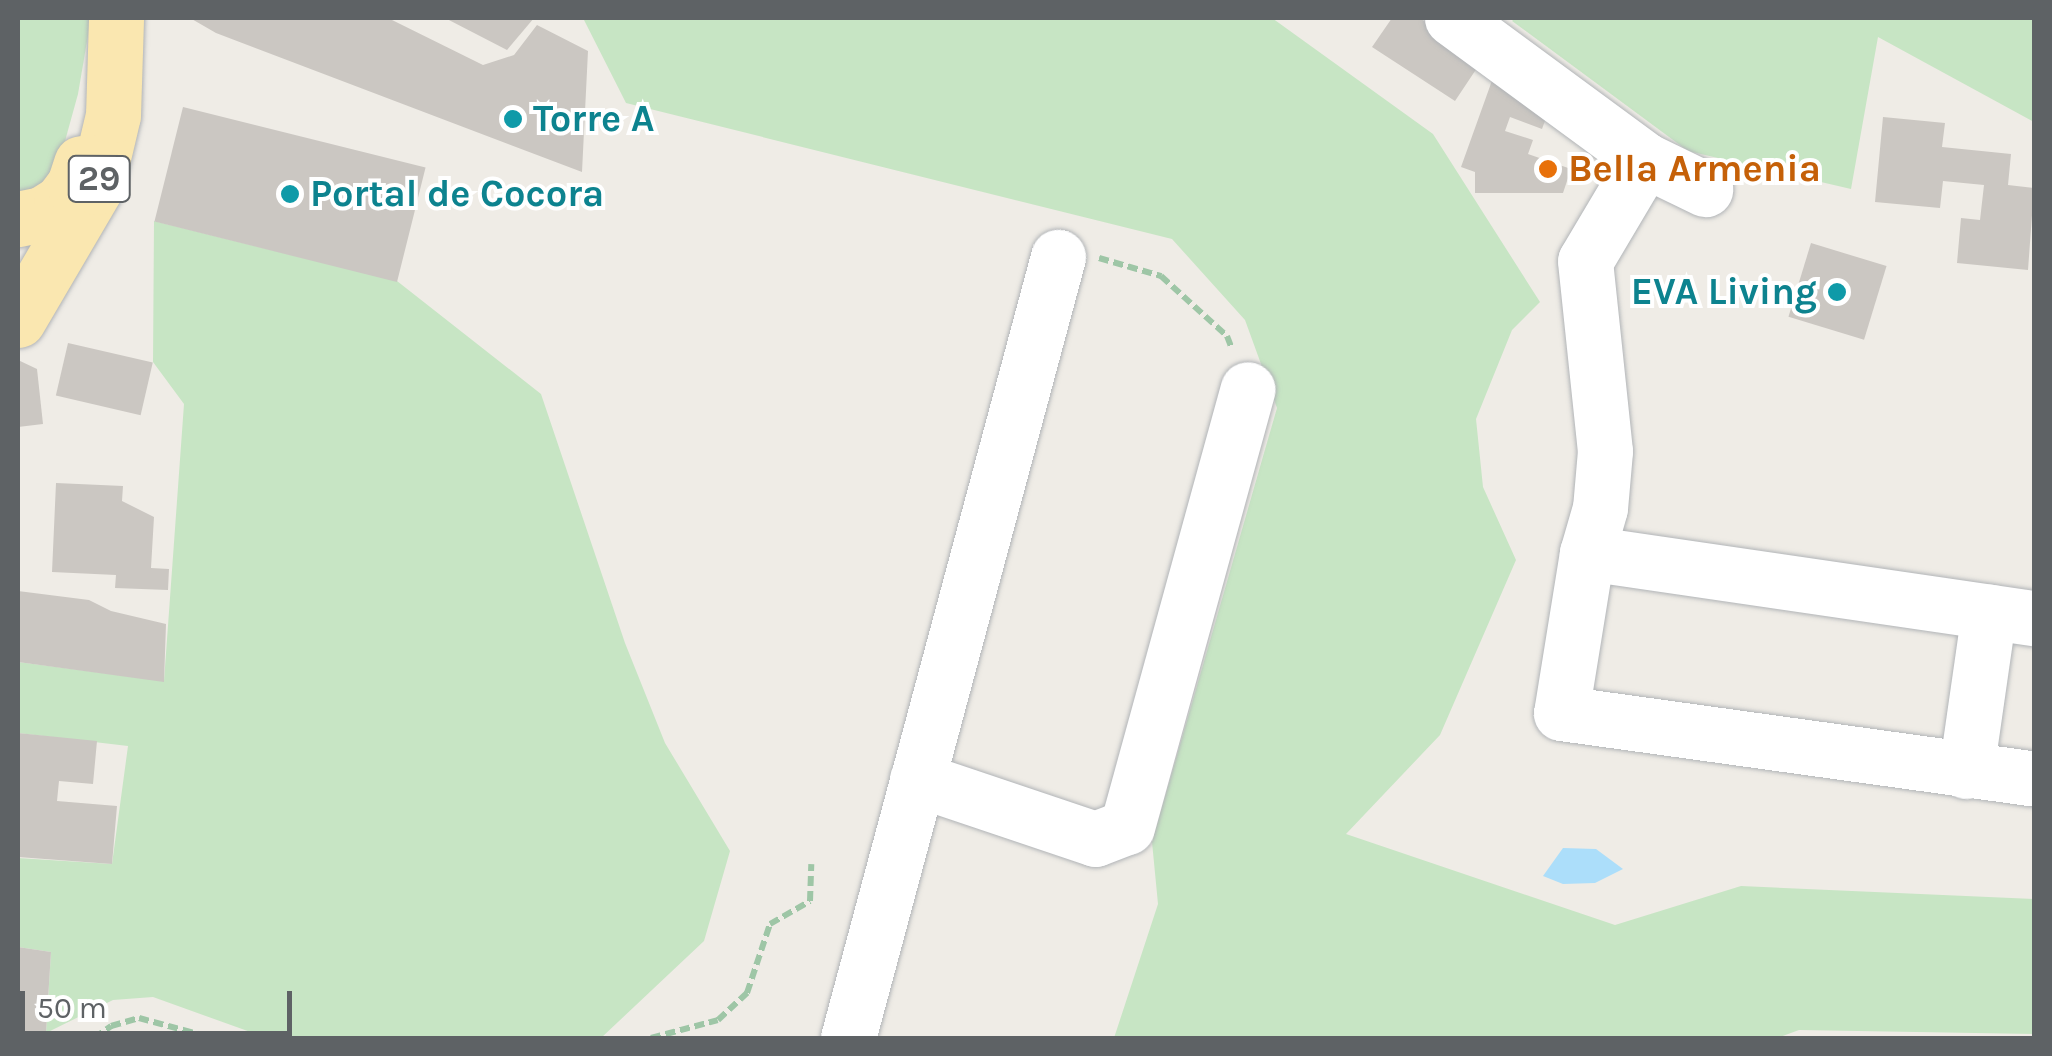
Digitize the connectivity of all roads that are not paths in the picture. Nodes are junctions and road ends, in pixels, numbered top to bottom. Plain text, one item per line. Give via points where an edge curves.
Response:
1 (102, 18) edge
2 (116, 18) edge
3 (1452, 18) edge
4 (1645, 160) junction
5 (1706, 190) dead end
6 (18, 219) edge
7 (1058, 257) road end
8 (18, 320) edge
9 (1248, 389) road end
10 (1587, 554) junction
11 (2012, 615) edge
12 (1966, 771) junction
13 (918, 779) junction
14 (2034, 779) edge
15 (848, 1038) edge

1 - 6 main road via 92,118 74,185 42,214
2 - 8 main road, 29 via 113,116 96,187
3 - 4 street
4 - 5 street
4 - 10 street via 1584,260 1606,452
7 - 13 street
9 - 13 street via 1127,827 1095,839
10 - 11 street
10 - 12 street via 1562,713
11 - 12 street
12 - 14 street
13 - 15 street

